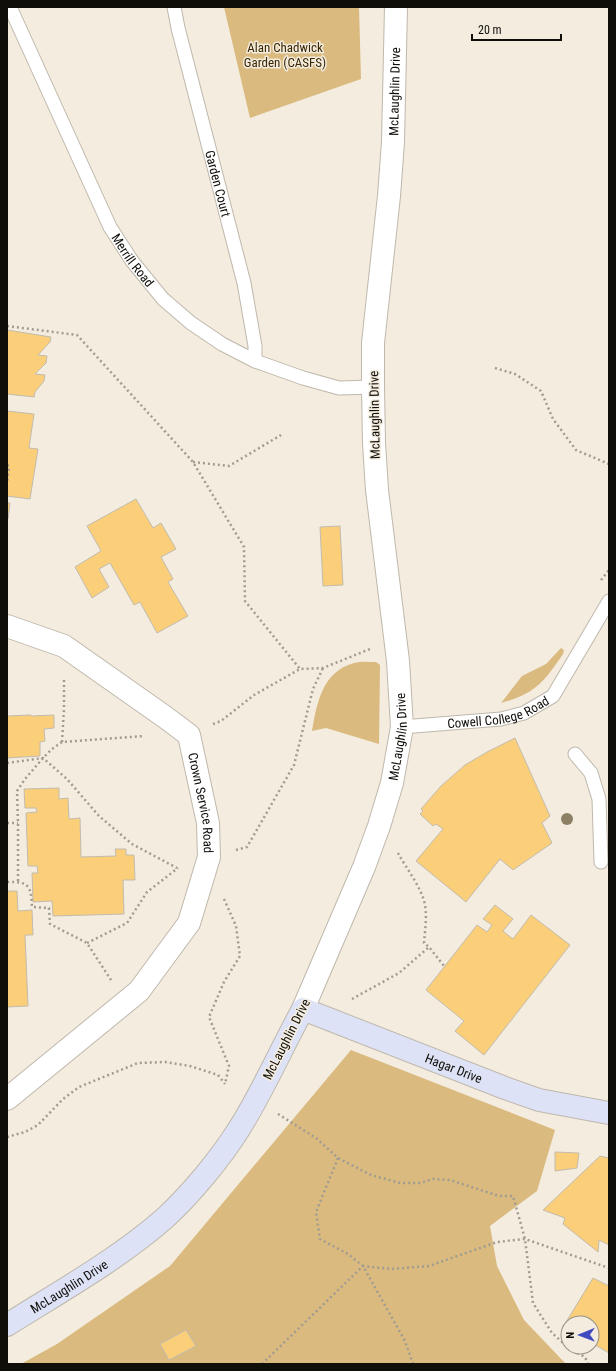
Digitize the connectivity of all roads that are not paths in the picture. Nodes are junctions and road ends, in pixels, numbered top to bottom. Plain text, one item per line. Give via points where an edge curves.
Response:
1 (10, 7) edge
2 (174, 7) edge
3 (396, 7) edge
4 (255, 361) junction
5 (373, 387) junction
6 (609, 601) edge
7 (7, 626) edge
8 (402, 727) junction
9 (575, 754) dead end
10 (601, 862) dead end
11 (303, 1009) junction
12 (7, 1099) edge
13 (609, 1113) edge
14 (7, 1324) edge

1 - 4 lane, Merrill Road via 110,227 132,261 164,299 192,323 222,344
2 - 4 lane, Garden Court via 244,283 255,346
3 - 5 street, McLaughlin Drive via 393,142 373,343
4 - 5 lane, Merrill Road via 339,388
5 - 8 street, McLaughlin Drive via 377,490 398,661
6 - 8 lane, Cowell College Road via 553,696 524,713 501,719
7 - 12 street, Crown Service Road via 64,646 189,735 208,823 209,857 189,923 139,991
8 - 11 street, McLaughlin Drive via 392,783 380,826
9 - 10 lane via 591,773 599,799
11 - 13 main road, Hagar Drive via 539,1100
11 - 14 main road, McLaughlin Drive via 238,1130 186,1197 134,1243

